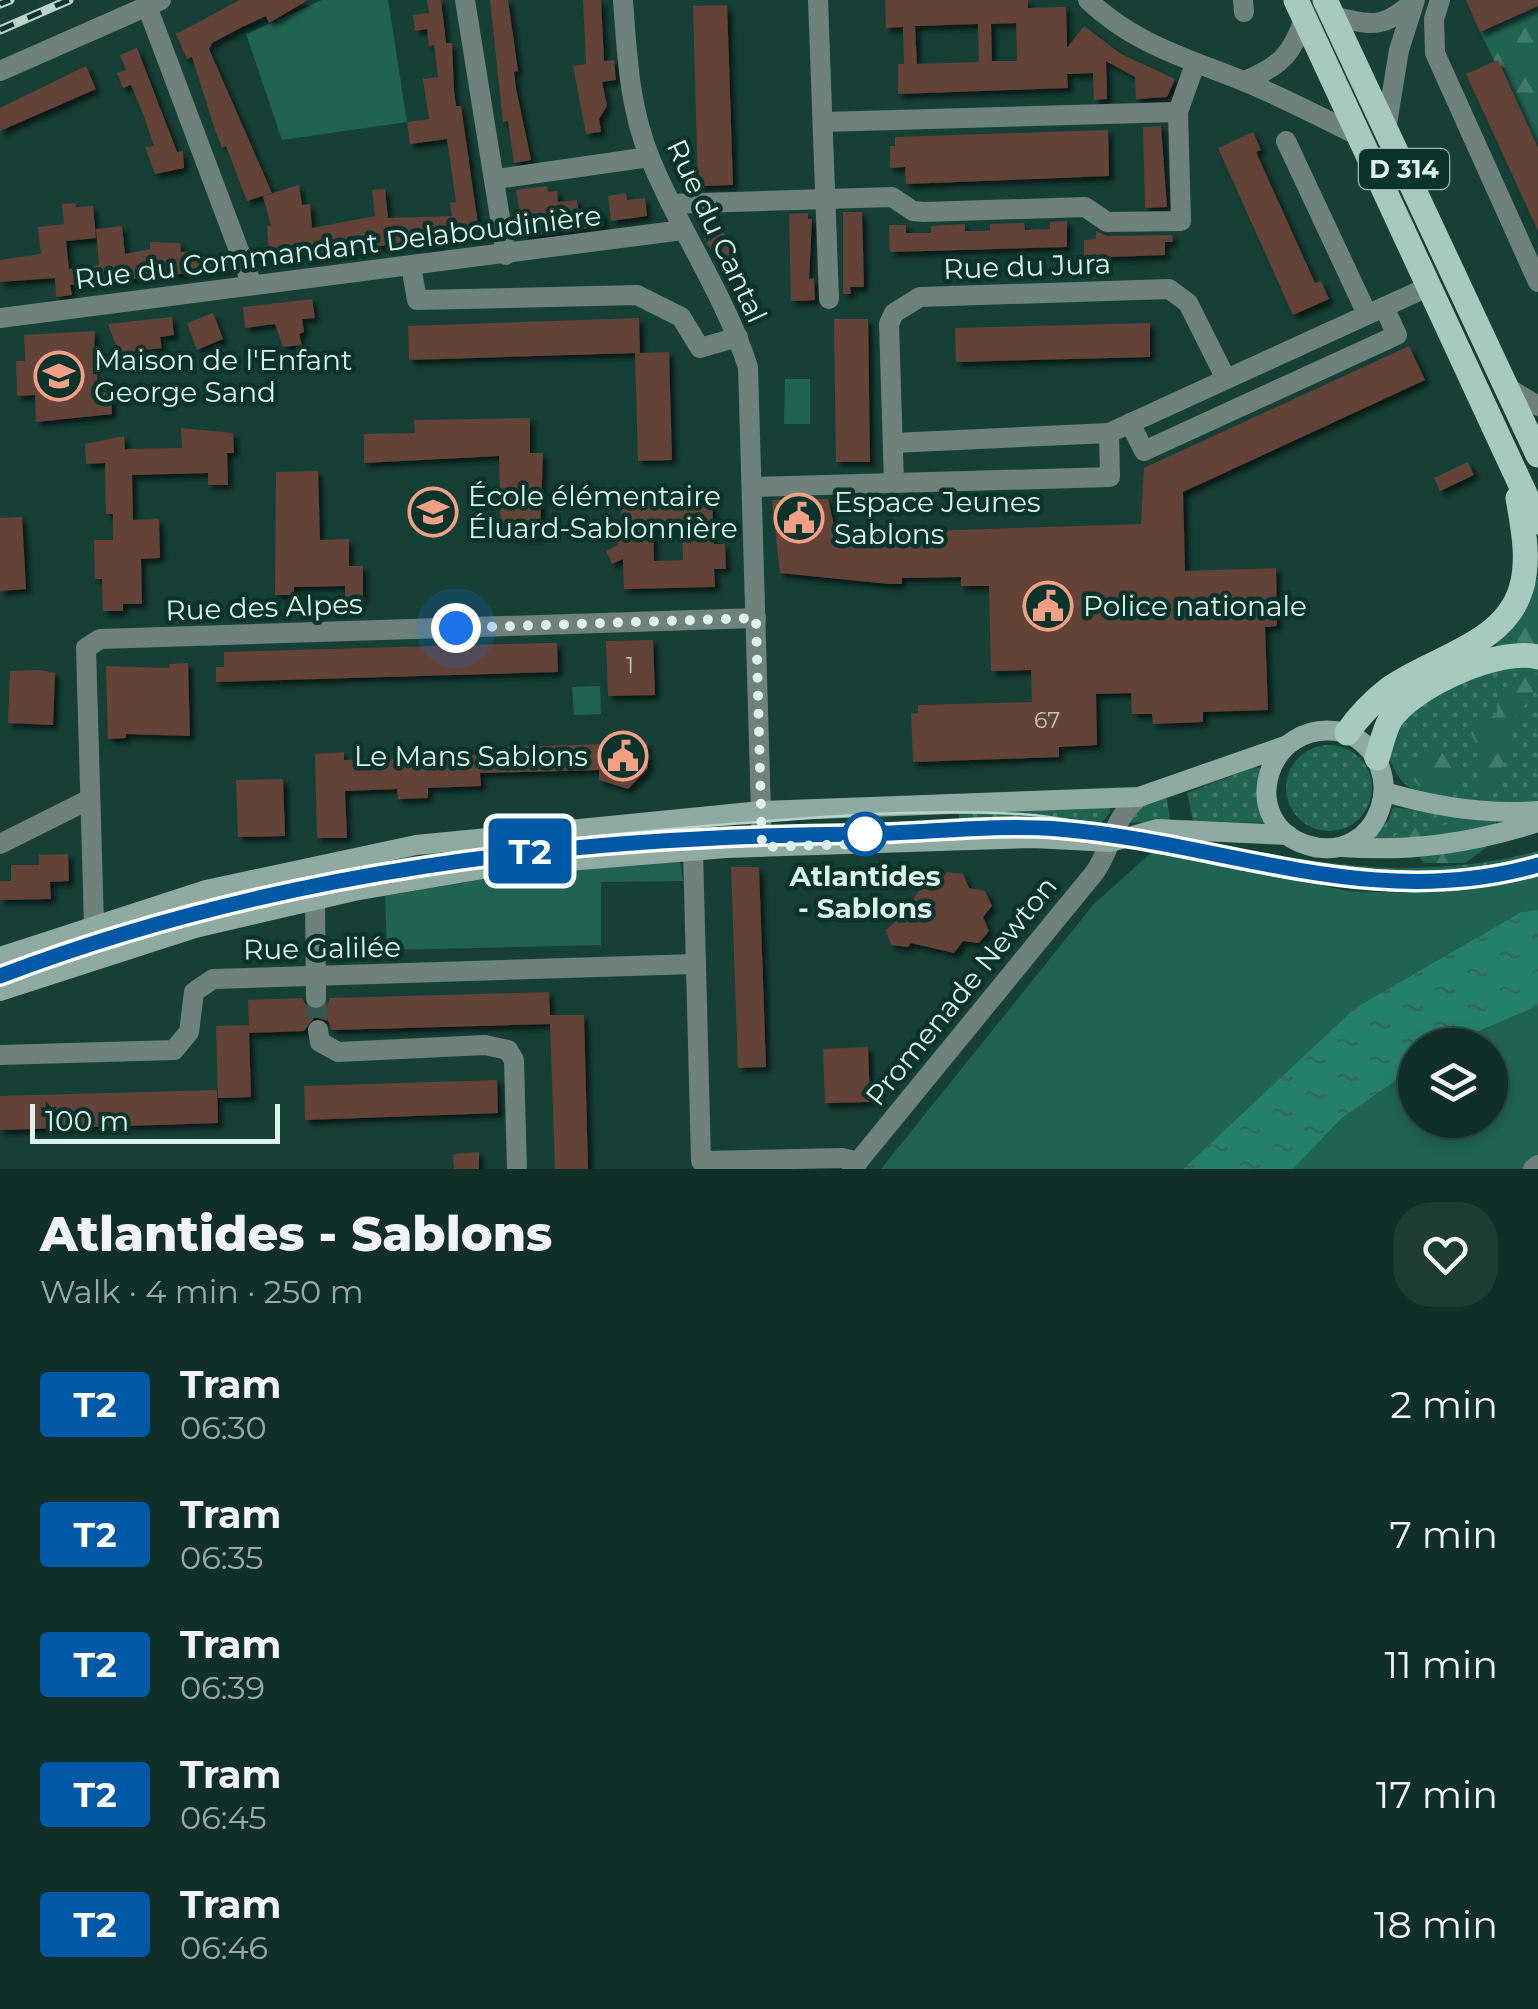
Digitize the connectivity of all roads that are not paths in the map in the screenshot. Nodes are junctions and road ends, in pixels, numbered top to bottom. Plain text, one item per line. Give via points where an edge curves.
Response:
1 (465, 0) edge
2 (623, 0) edge
3 (818, 0) edge
4 (1088, 0) edge
5 (1414, 0) edge
6 (1440, 0) edge
7 (154, 3) edge
8 (1328, 8) edge
9 (1300, 10) edge
10 (1195, 64) junction
11 (0, 71) edge
12 (1244, 81) junction
13 (1178, 112) junction
14 (823, 122) junction
15 (1374, 134) junction
16 (1286, 140) dead end
17 (649, 157) junction
18 (496, 179) junction
19 (825, 199) junction
20 (671, 204) junction
21 (683, 230) junction
22 (506, 255) junction
23 (412, 266) junction
24 (1538, 282) edge
25 (252, 285) junction
26 (1430, 286) junction
27 (829, 299) dead end
28 (1376, 311) junction
29 (0, 318) edge
30 (738, 337) junction
31 (1226, 379) junction
32 (1508, 388) junction
33 (1538, 406) edge
34 (1130, 423) junction
35 (1538, 430) edge
36 (1109, 433) junction
37 (892, 442) junction
38 (1538, 455) edge
39 (1513, 468) junction
40 (894, 483) junction
41 (753, 487) junction
42 (1538, 522) edge
43 (756, 618) junction
44 (1538, 657) edge
45 (1344, 733) junction
46 (1285, 746) junction
47 (1376, 758) junction
48 (1385, 792) junction
49 (1139, 797) junction
50 (88, 800) junction
51 (761, 811) junction
52 (1538, 811) edge
53 (1538, 822) edge
54 (1288, 834) junction
55 (1111, 842) junction
56 (0, 844) edge
57 (1340, 846) junction
58 (762, 847) junction
59 (694, 850) junction
60 (315, 900) junction
61 (92, 925) junction
62 (0, 957) edge
63 (95, 958) junction
64 (696, 964) junction
65 (316, 987) junction
66 (0, 991) edge
67 (318, 1030) dead end
68 (0, 1055) edge
69 (855, 1166) edge
70 (517, 1169) edge

1 - 18 street
2 - 17 street, Rue du Cantal via 630,91
3 - 14 street
4 - 10 street via 1114,25
5 - 8 street via 1376,25
5 - 15 street
6 - 24 street via 1435,54
7 - 11 street
7 - 25 street
8 - 15 main road, D 314
9 - 12 street via 1296,42 1281,64
9 - 15 main road, D 314
10 - 12 street
10 - 13 street
12 - 15 street
13 - 14 street
13 - 19 street via 1181,220 1108,222 1085,208 924,212 892,197
14 - 19 street
15 - 26 main road, D 314
15 - 32 main road, D 314
16 - 28 street
17 - 18 street
17 - 20 street, Rue du Cantal
18 - 22 street
19 - 20 street
19 - 27 street
20 - 21 street, Rue du Cantal
21 - 22 street, Rue du Commandant Delaboudinière
21 - 30 street, Rue du Cantal
22 - 23 street, Rue du Commandant Delaboudinière
23 - 25 street, Rue du Commandant Delaboudinière
23 - 30 street via 418,300 637,295 681,317 700,348
25 - 29 street, Rue du Commandant Delaboudinière
26 - 28 street
26 - 39 main road, D 314
28 - 31 street
28 - 34 street via 1397,335 1144,451
30 - 41 street, Rue du Cantal via 751,397
31 - 34 street
31 - 37 street, Rue du Jura via 1188,303 1169,289 920,297 894,313 889,324
32 - 33 street
32 - 35 main road, D 314
32 - 38 main road, D 314
34 - 36 street
36 - 37 street
36 - 40 street via 1110,477
37 - 40 street, Rue du Jura
39 - 42 main road, D 314
39 - 45 main road via 1525,544 1515,604 1486,636 1392,687
40 - 41 street
41 - 43 street, Rue du Cantal
43 - 50 street, Rue des Alpes via 100,639 86,648
43 - 51 street, Rue du Cantal
44 - 47 main road via 1482,662 1405,703 1389,722
45 - 46 street via 1309,732
45 - 47 street
46 - 49 street
46 - 54 street via 1266,790 1273,816
47 - 48 street
48 - 52 street via 1448,808
48 - 57 street via 1372,827
49 - 51 street
49 - 55 street, Promenade Newton via 1115,822
50 - 56 street
50 - 61 street, Rue des Alpes
51 - 58 street, Rue du Cantal
51 - 61 street via 416,846 206,890
53 - 57 street via 1422,849
54 - 55 street via 1158,829
54 - 57 street via 1313,847
55 - 58 street via 1033,838
55 - 69 street, Promenade Newton via 1094,872
58 - 59 street
59 - 60 street via 495,866
59 - 64 street
60 - 63 street
60 - 65 street
61 - 62 street
61 - 63 street, Rue des Alpes
63 - 66 street
64 - 65 street, Rue Galilée
64 - 69 street via 700,1161 842,1158
65 - 68 street, Rue Galilée via 208,980 194,992 190,1032 174,1050
67 - 70 street via 320,1042 338,1052 508,1050 514,1060

